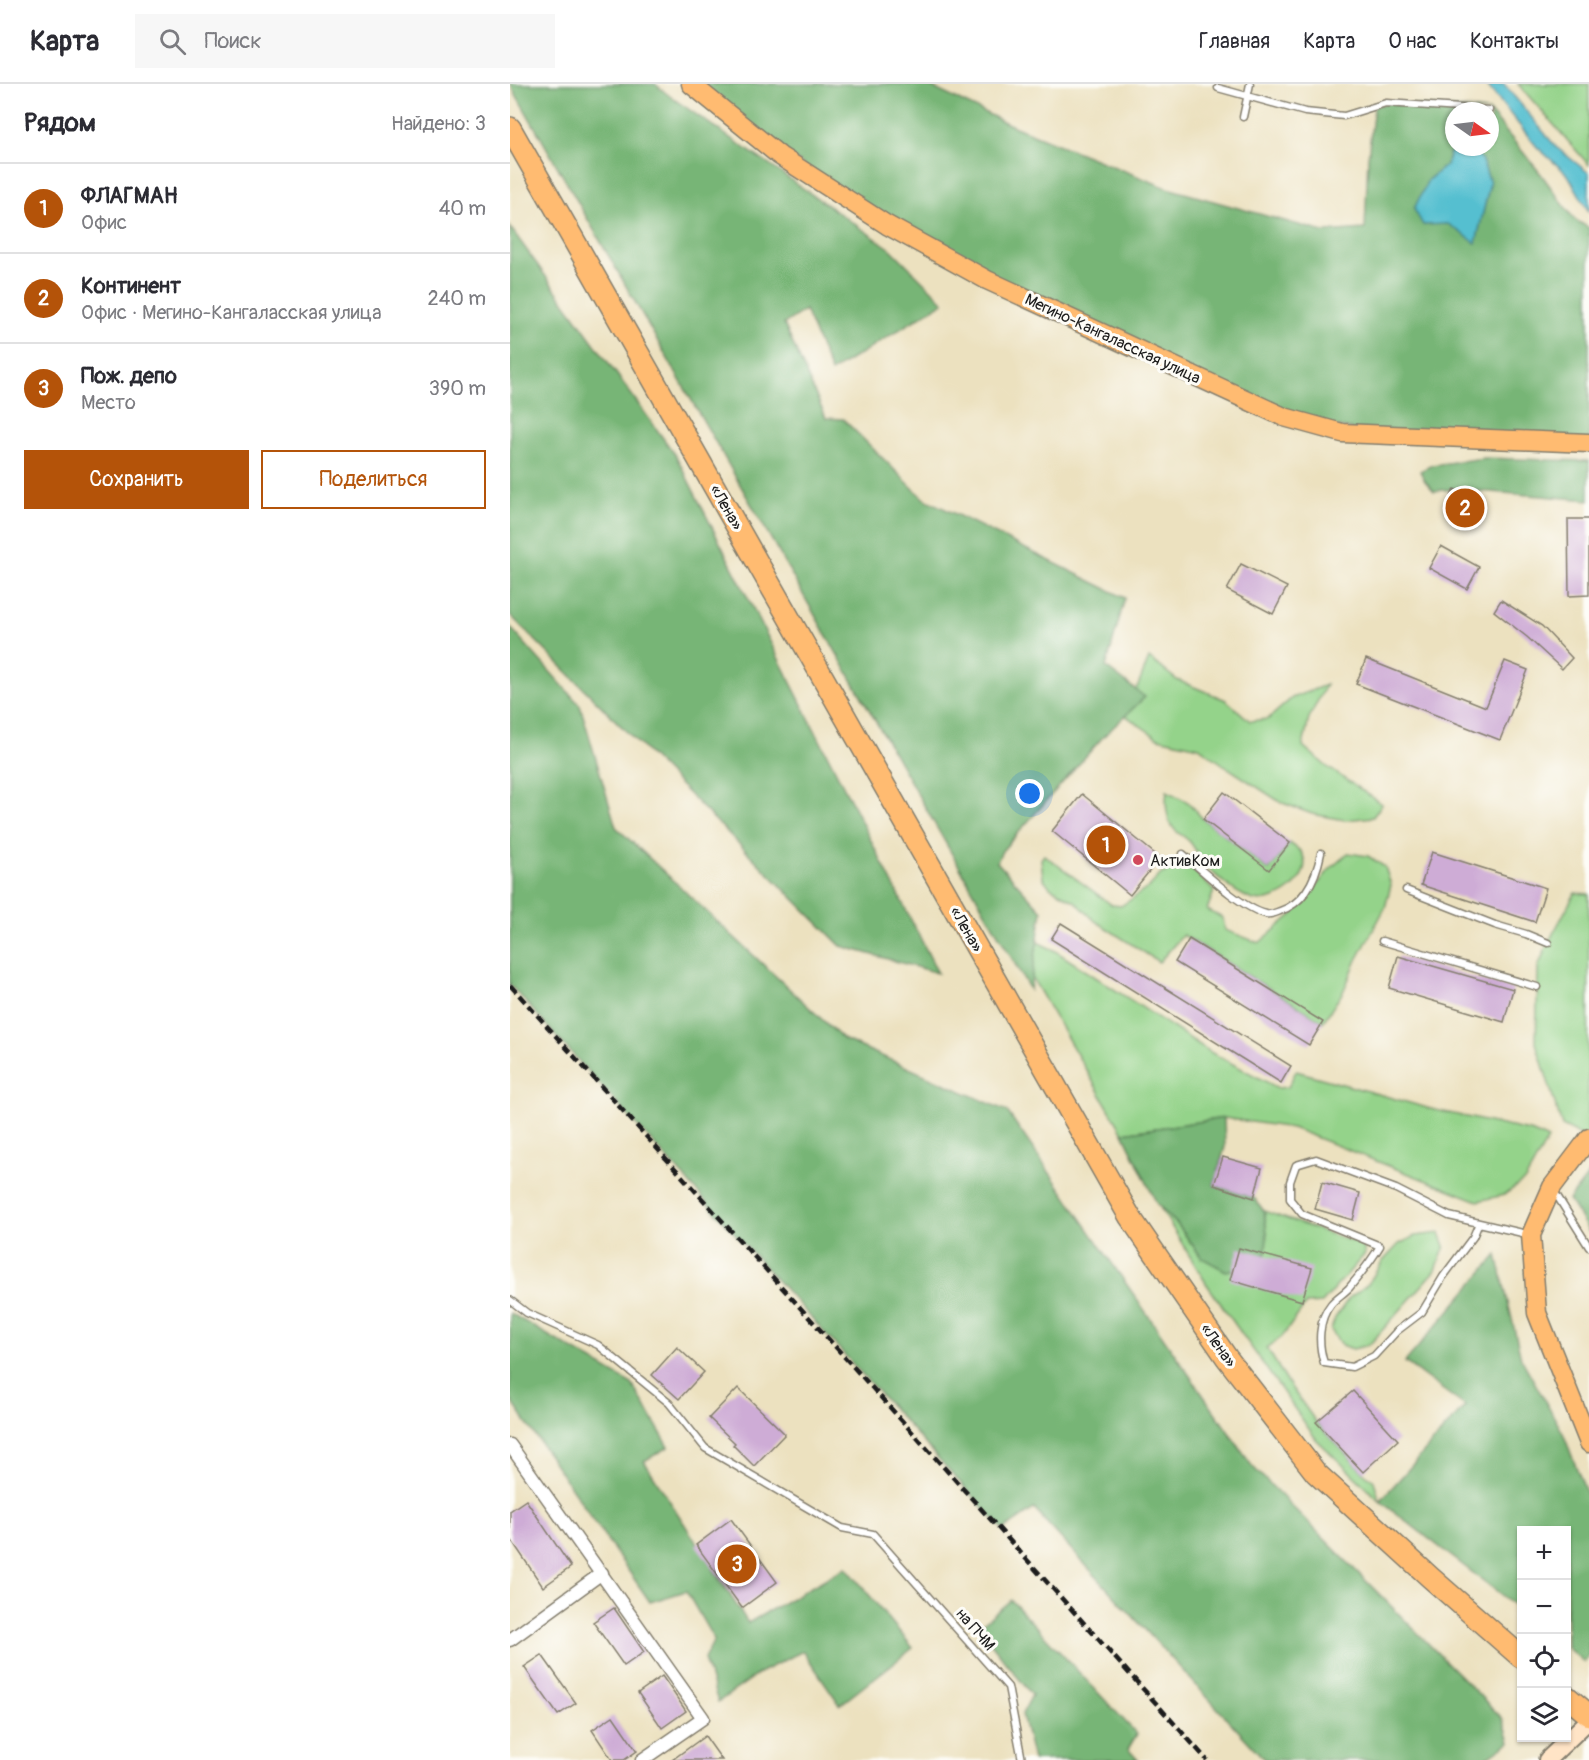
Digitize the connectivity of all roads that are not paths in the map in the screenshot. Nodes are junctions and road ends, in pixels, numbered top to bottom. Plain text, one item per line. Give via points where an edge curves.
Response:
1 (691, 84) edge
2 (1250, 84) edge
3 (1218, 88) dead end
4 (1247, 96) junction
5 (1445, 107) edge
6 (1243, 117) dead end
7 (510, 128) edge
8 (1589, 443) edge
9 (1183, 854) dead end
10 (1321, 854) dead end
11 (1406, 890) dead end
12 (1382, 941) dead end
13 (1548, 943) dead end
14 (1537, 987) dead end
15 (1589, 1139) edge
16 (1552, 1187) junction
17 (1479, 1223) junction
18 (1531, 1235) junction
19 (1589, 1247) edge
20 (510, 1300) edge
21 (1589, 1443) edge
22 (510, 1445) edge
23 (602, 1573) junction
24 (510, 1640) edge
25 (1517, 1653) edge
26 (1571, 1700) edge
27 (1589, 1715) edge
28 (1589, 1720) edge
29 (642, 1760) edge
30 (1022, 1760) edge
31 (1547, 1760) edge

1 - 8 main road, Мегино-Кангаласская улица via 780,156 887,225 987,280 1284,417 1342,434
2 - 4 lane
3 - 4 lane
4 - 5 lane via 1305,112 1344,116 1386,103
4 - 6 lane
7 - 25 highway, «Лена» via 1130,1217 1227,1358 1316,1473
9 - 10 lane via 1235,896 1269,915 1300,900 1315,877
11 - 13 lane
12 - 14 lane
15 - 16 main road
16 - 18 main road
16 - 19 lane
17 - 17 lane via 1449,1216 1396,1189 1316,1159 1296,1165 1290,1199 1302,1214 1380,1246 1330,1305 1319,1348 1324,1363 1352,1367 1374,1356 1422,1312
17 - 18 lane
18 - 21 main road via 1537,1313
20 - 30 lane, на ПЧМ via 527,1313 598,1345 669,1403 705,1448 842,1528 873,1534 1008,1687
22 - 23 street
23 - 24 street
23 - 29 street via 703,1718
26 - 27 highway
28 - 31 street

